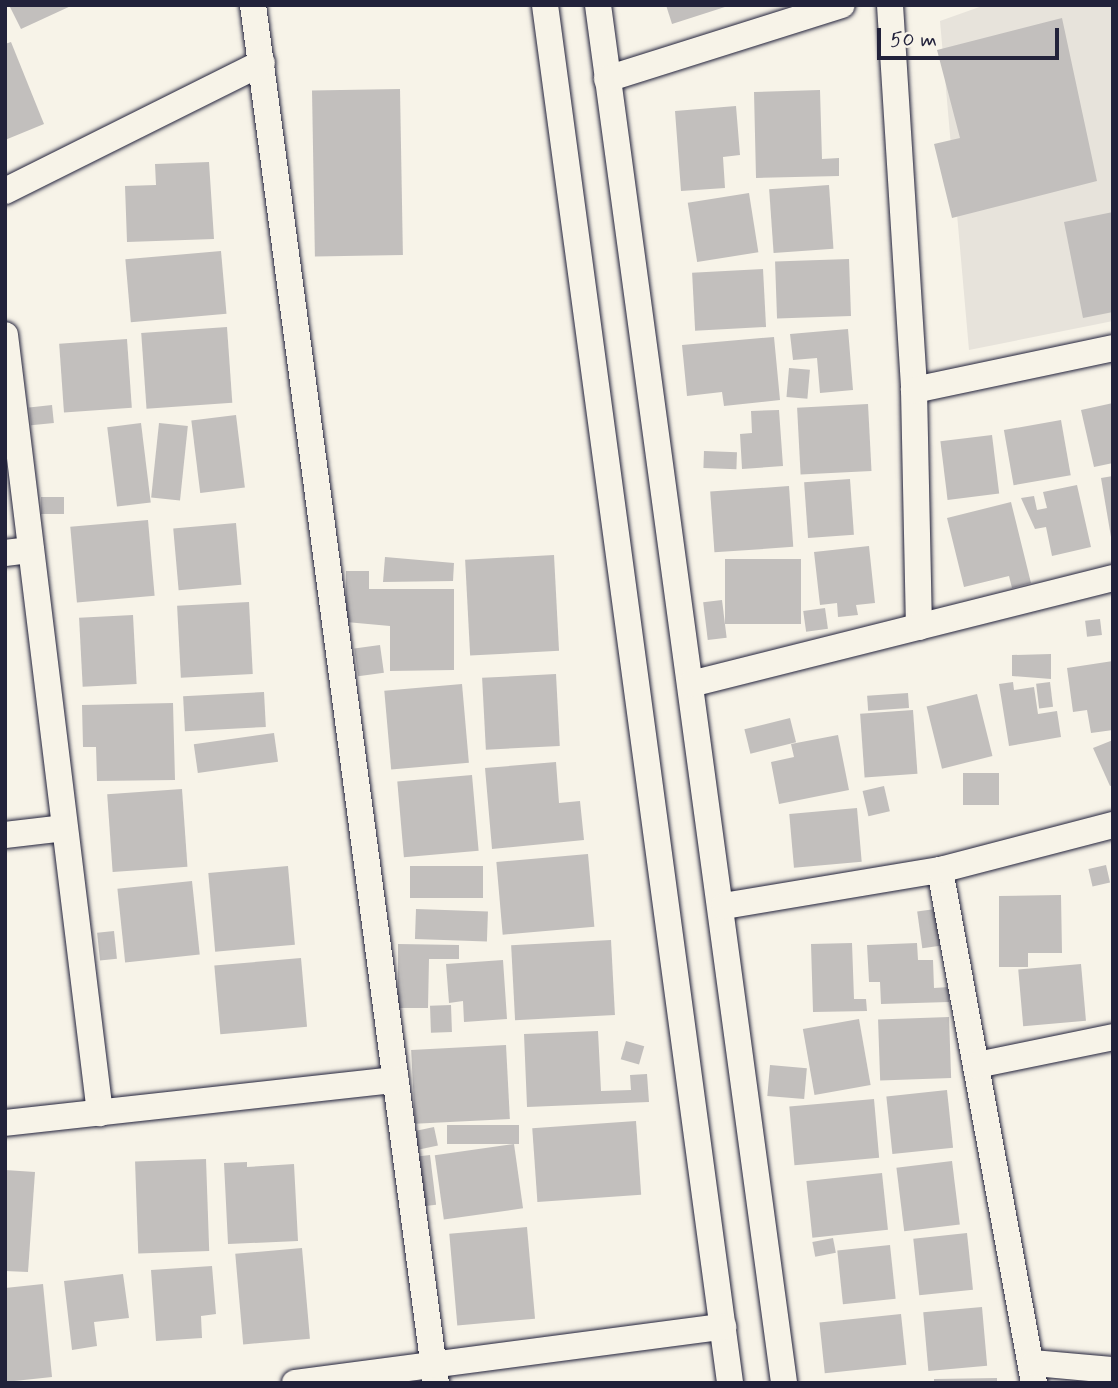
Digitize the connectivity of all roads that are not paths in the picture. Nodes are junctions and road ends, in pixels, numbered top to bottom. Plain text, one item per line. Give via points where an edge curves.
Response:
1 (253, 5) edge
2 (545, 5) edge
3 (598, 5) edge
4 (842, 5) edge
5 (890, 5) edge
6 (262, 63) junction
7 (607, 79) junction
8 (5, 191) edge
9 (5, 335) edge
10 (1113, 348) edge
11 (914, 390) junction
12 (31, 550) junction
13 (5, 553) edge
14 (1113, 578) edge
15 (919, 627) junction
16 (691, 684) junction
17 (1113, 825) edge
18 (65, 828) junction
19 (5, 835) edge
20 (940, 870) junction
21 (724, 906) junction
22 (1113, 1037) edge
23 (977, 1065) junction
24 (396, 1080) junction
25 (100, 1113) junction
26 (5, 1123) edge
27 (723, 1328) junction
28 (1113, 1370) edge
29 (1034, 1373) edge
30 (435, 1374) edge
31 (295, 1383) edge
32 (730, 1383) edge
33 (784, 1383) edge

1 - 6 street
2 - 27 street
3 - 7 street
4 - 7 street
5 - 11 street
6 - 8 street
6 - 24 street
7 - 16 street
9 - 12 street
10 - 11 street
11 - 15 street
12 - 13 street
12 - 18 street
14 - 15 street
15 - 16 street
16 - 21 street
17 - 20 street
18 - 19 street
18 - 25 street
20 - 21 street
20 - 23 street
21 - 33 street
22 - 23 street
23 - 29 street
24 - 25 street
24 - 30 street
25 - 26 street
27 - 30 street
27 - 32 street
28 - 29 street
30 - 31 street

